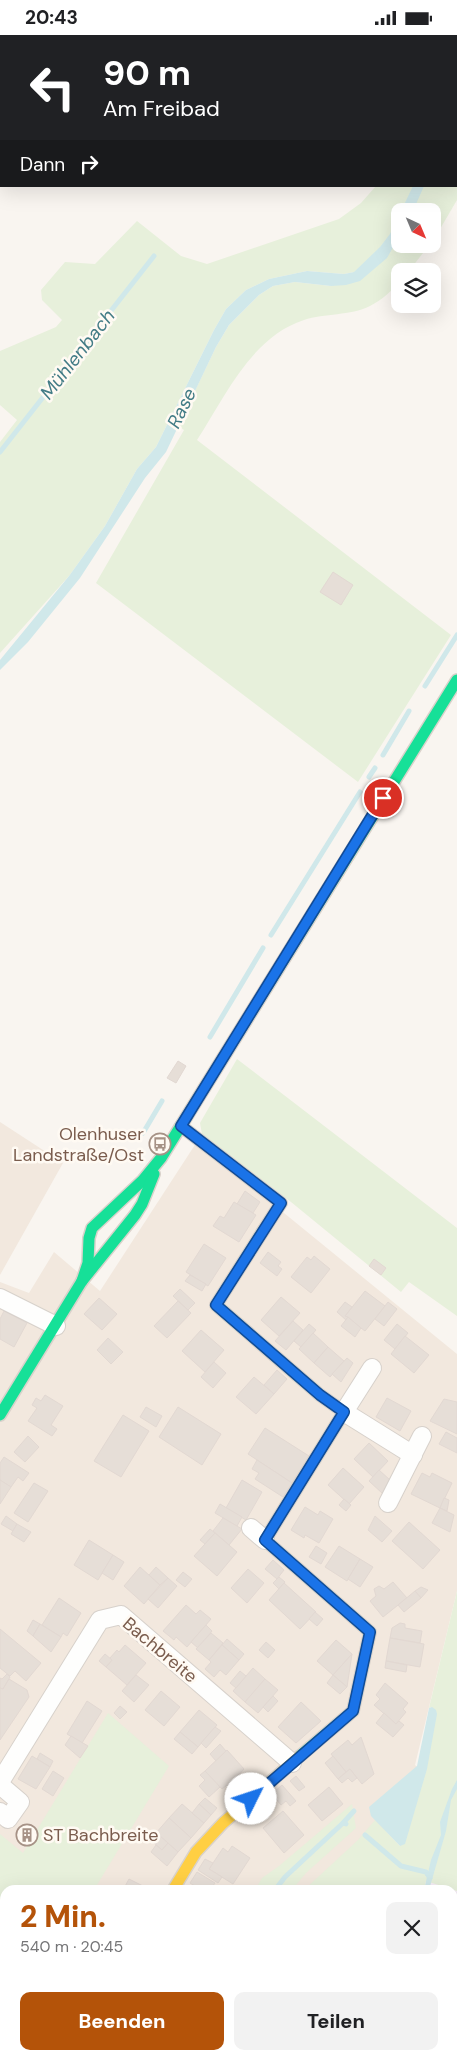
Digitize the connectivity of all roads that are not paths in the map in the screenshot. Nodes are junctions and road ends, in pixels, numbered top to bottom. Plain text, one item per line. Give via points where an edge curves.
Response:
1 (457, 680) edge
2 (181, 1126) junction
3 (161, 1158) junction
4 (82, 1281) junction
5 (0, 1298) edge
6 (56, 1325) junction
7 (372, 1368) dead end
8 (344, 1412) junction
9 (0, 1415) edge
10 (422, 1436) dead end
11 (413, 1455) junction
12 (388, 1503) dead end
13 (251, 1528) dead end
14 (265, 1540) junction
15 (292, 1763) junction
16 (0, 1783) edge
17 (0, 1812) edge
18 (176, 1885) edge

1 - 2 street
2 - 3 street
2 - 8 street via 281,1203 216,1305
3 - 4 street via 136,1215
3 - 4 street via 143,1180 92,1228 88,1263
4 - 6 street
5 - 6 street
6 - 9 street
7 - 8 street
8 - 11 street
8 - 14 street
10 - 11 street
11 - 12 street
13 - 14 street
14 - 15 street via 370,1632 353,1711
15 - 16 street, Bachbreite via 121,1615 100,1620
15 - 18 street via 201,1846
16 - 17 street, Bachbreite via 20,1801 8,1819

